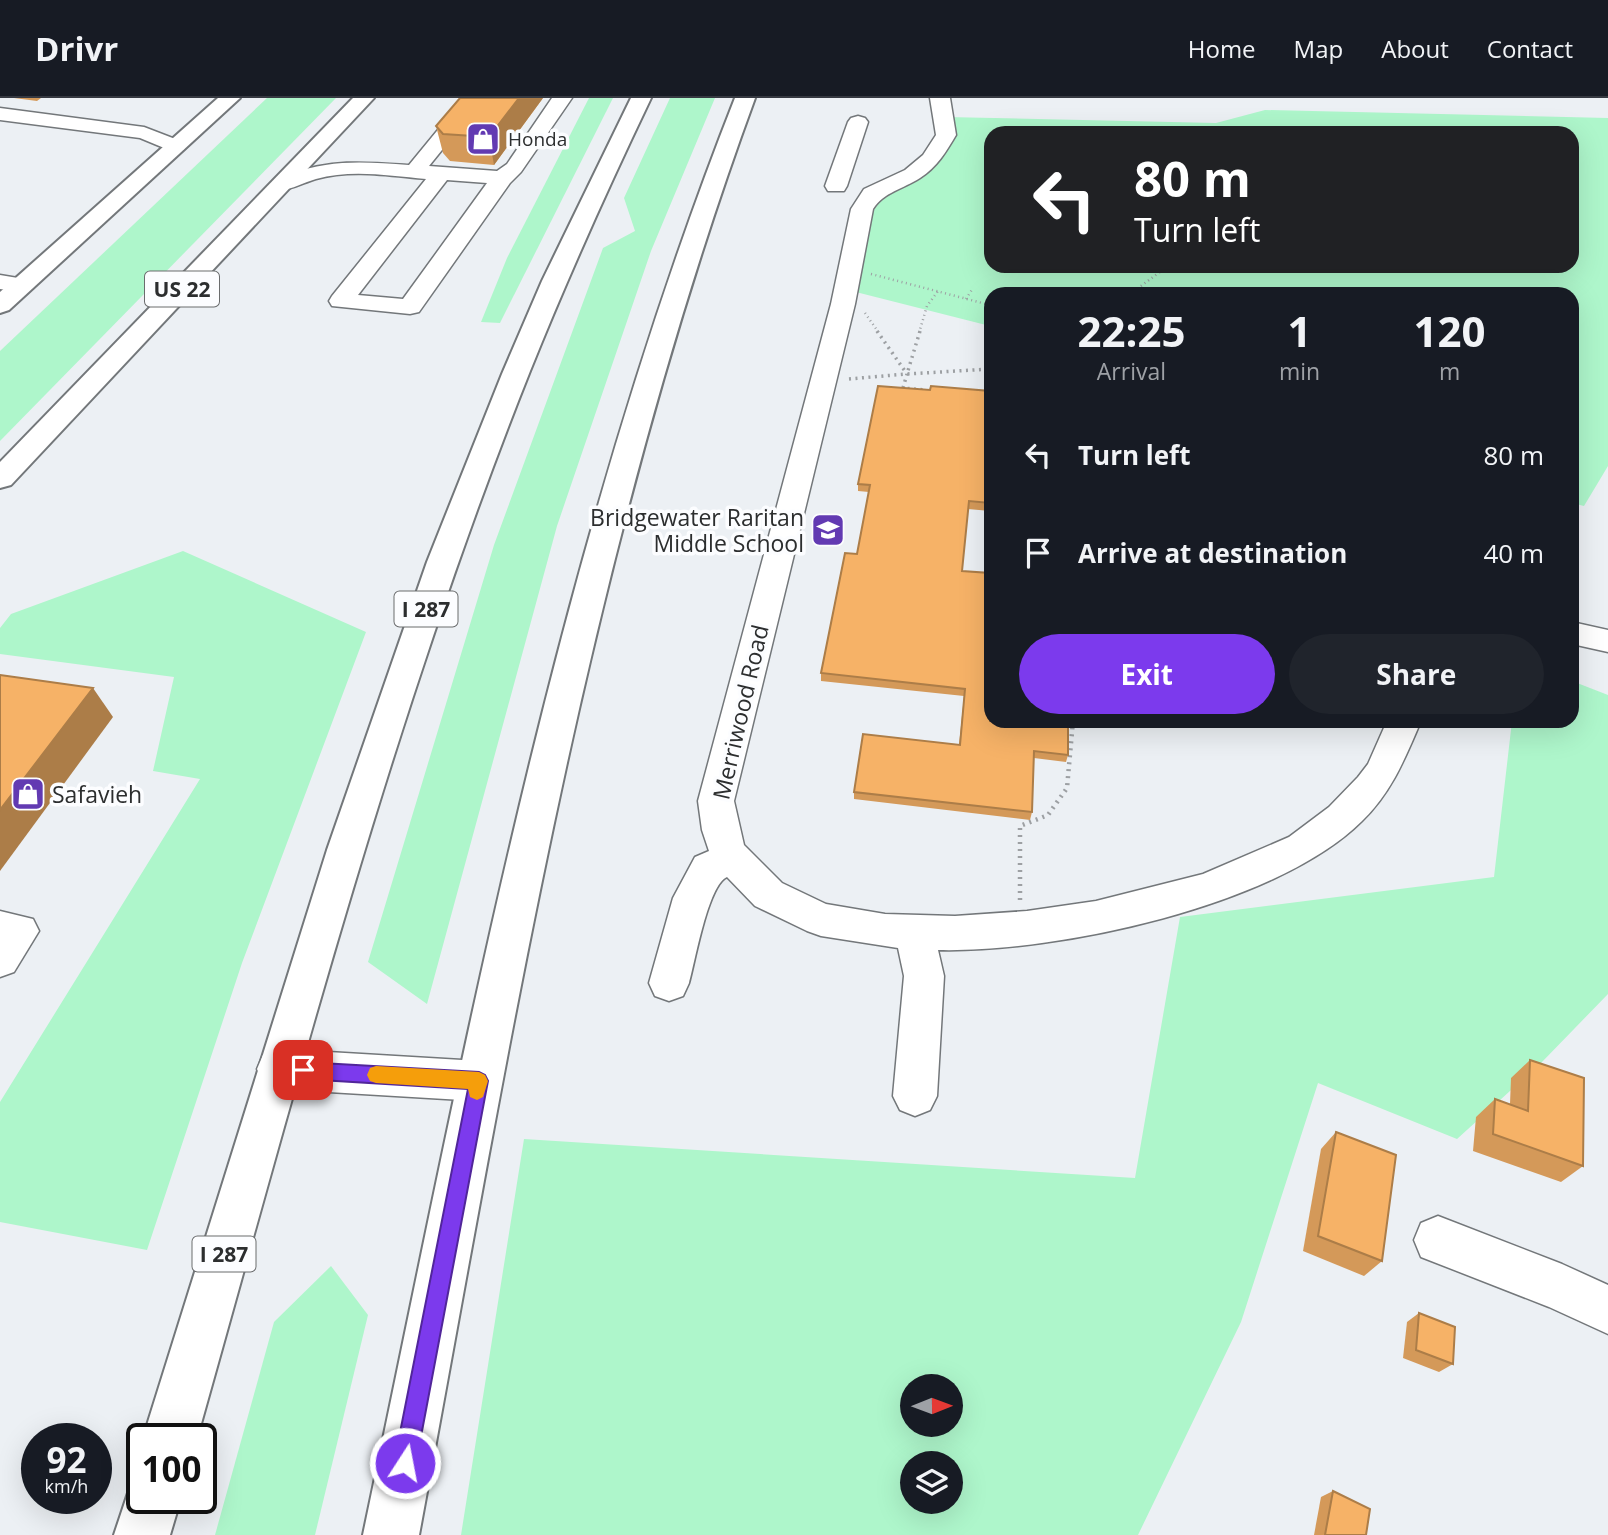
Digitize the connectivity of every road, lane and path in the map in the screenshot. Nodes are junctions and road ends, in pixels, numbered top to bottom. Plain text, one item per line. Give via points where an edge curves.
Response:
1 (230, 98) edge
2 (364, 98) edge
3 (474, 98) edge
4 (562, 98) edge
5 (641, 98) edge
6 (744, 98) edge
7 (940, 98) edge
8 (0, 114) edge
9 (858, 121) dead end
10 (199, 126) junction
11 (144, 133) junction
12 (176, 146) junction
13 (414, 172) junction
14 (441, 174) junction
15 (502, 178) junction
16 (282, 184) junction
17 (836, 186) dead end
18 (856, 270) junction
19 (1158, 273) edge
20 (11, 283) edge
21 (1140, 287) edge
22 (973, 288) dead end
23 (938, 291) junction
24 (966, 299) junction
25 (984, 304) edge
26 (0, 305) edge
27 (984, 369) edge
28 (907, 373) junction
29 (849, 379) dead end
30 (926, 390) edge
31 (0, 479) edge
32 (1579, 635) edge
33 (1608, 641) edge
34 (1072, 728) edge
35 (1401, 728) edge
36 (732, 858) junction
37 (1020, 908) dead end
38 (0, 928) edge
39 (914, 933) junction
40 (0, 960) edge
41 (669, 984) dead end
42 (278, 1069) junction
43 (479, 1081) junction
44 (915, 1096) dead end
45 (1438, 1240) dead end
46 (1608, 1310) edge
47 (174, 1423) edge
48 (148, 1514) edge
49 (142, 1535) edge
50 (391, 1535) edge

1 - 10 highway
2 - 16 highway, US 22
3 - 13 street
4 - 15 street via 514,168
5 - 42 highway, I 287 via 560,267 490,436 403,672
6 - 43 highway via 683,269 607,520 534,824
7 - 18 street, Merriwood Road via 943,142 912,174 872,194 862,209
8 - 11 street
9 - 17 street
10 - 11 street
10 - 12 highway
11 - 12 street
12 - 20 highway
13 - 14 street
13 - 16 street via 339,168
14 - 15 street
14 - 15 street via 341,302 410,307
16 - 31 highway, US 22
18 - 23 path
18 - 28 path via 856,300
18 - 36 street, Merriwood Road via 716,801 720,832
19 - 21 path
20 - 26 highway
22 - 24 path
23 - 24 path
23 - 28 path via 927,306
24 - 25 path
27 - 28 path
28 - 29 path
28 - 30 path via 904,388
32 - 33 street
34 - 37 path via 1067,788 1048,814 1020,826
35 - 39 street, Merriwood Road via 1373,786 1329,828 1305,846 1210,888 1093,918 1019,930
36 - 39 street, Merriwood Road via 769,895 800,911 837,923
36 - 41 street via 708,868 692,898
38 - 40 street via 19,932
39 - 44 street via 924,976
42 - 43 street
42 - 47 highway, I 287
43 - 50 highway
45 - 46 street
48 - 49 highway

